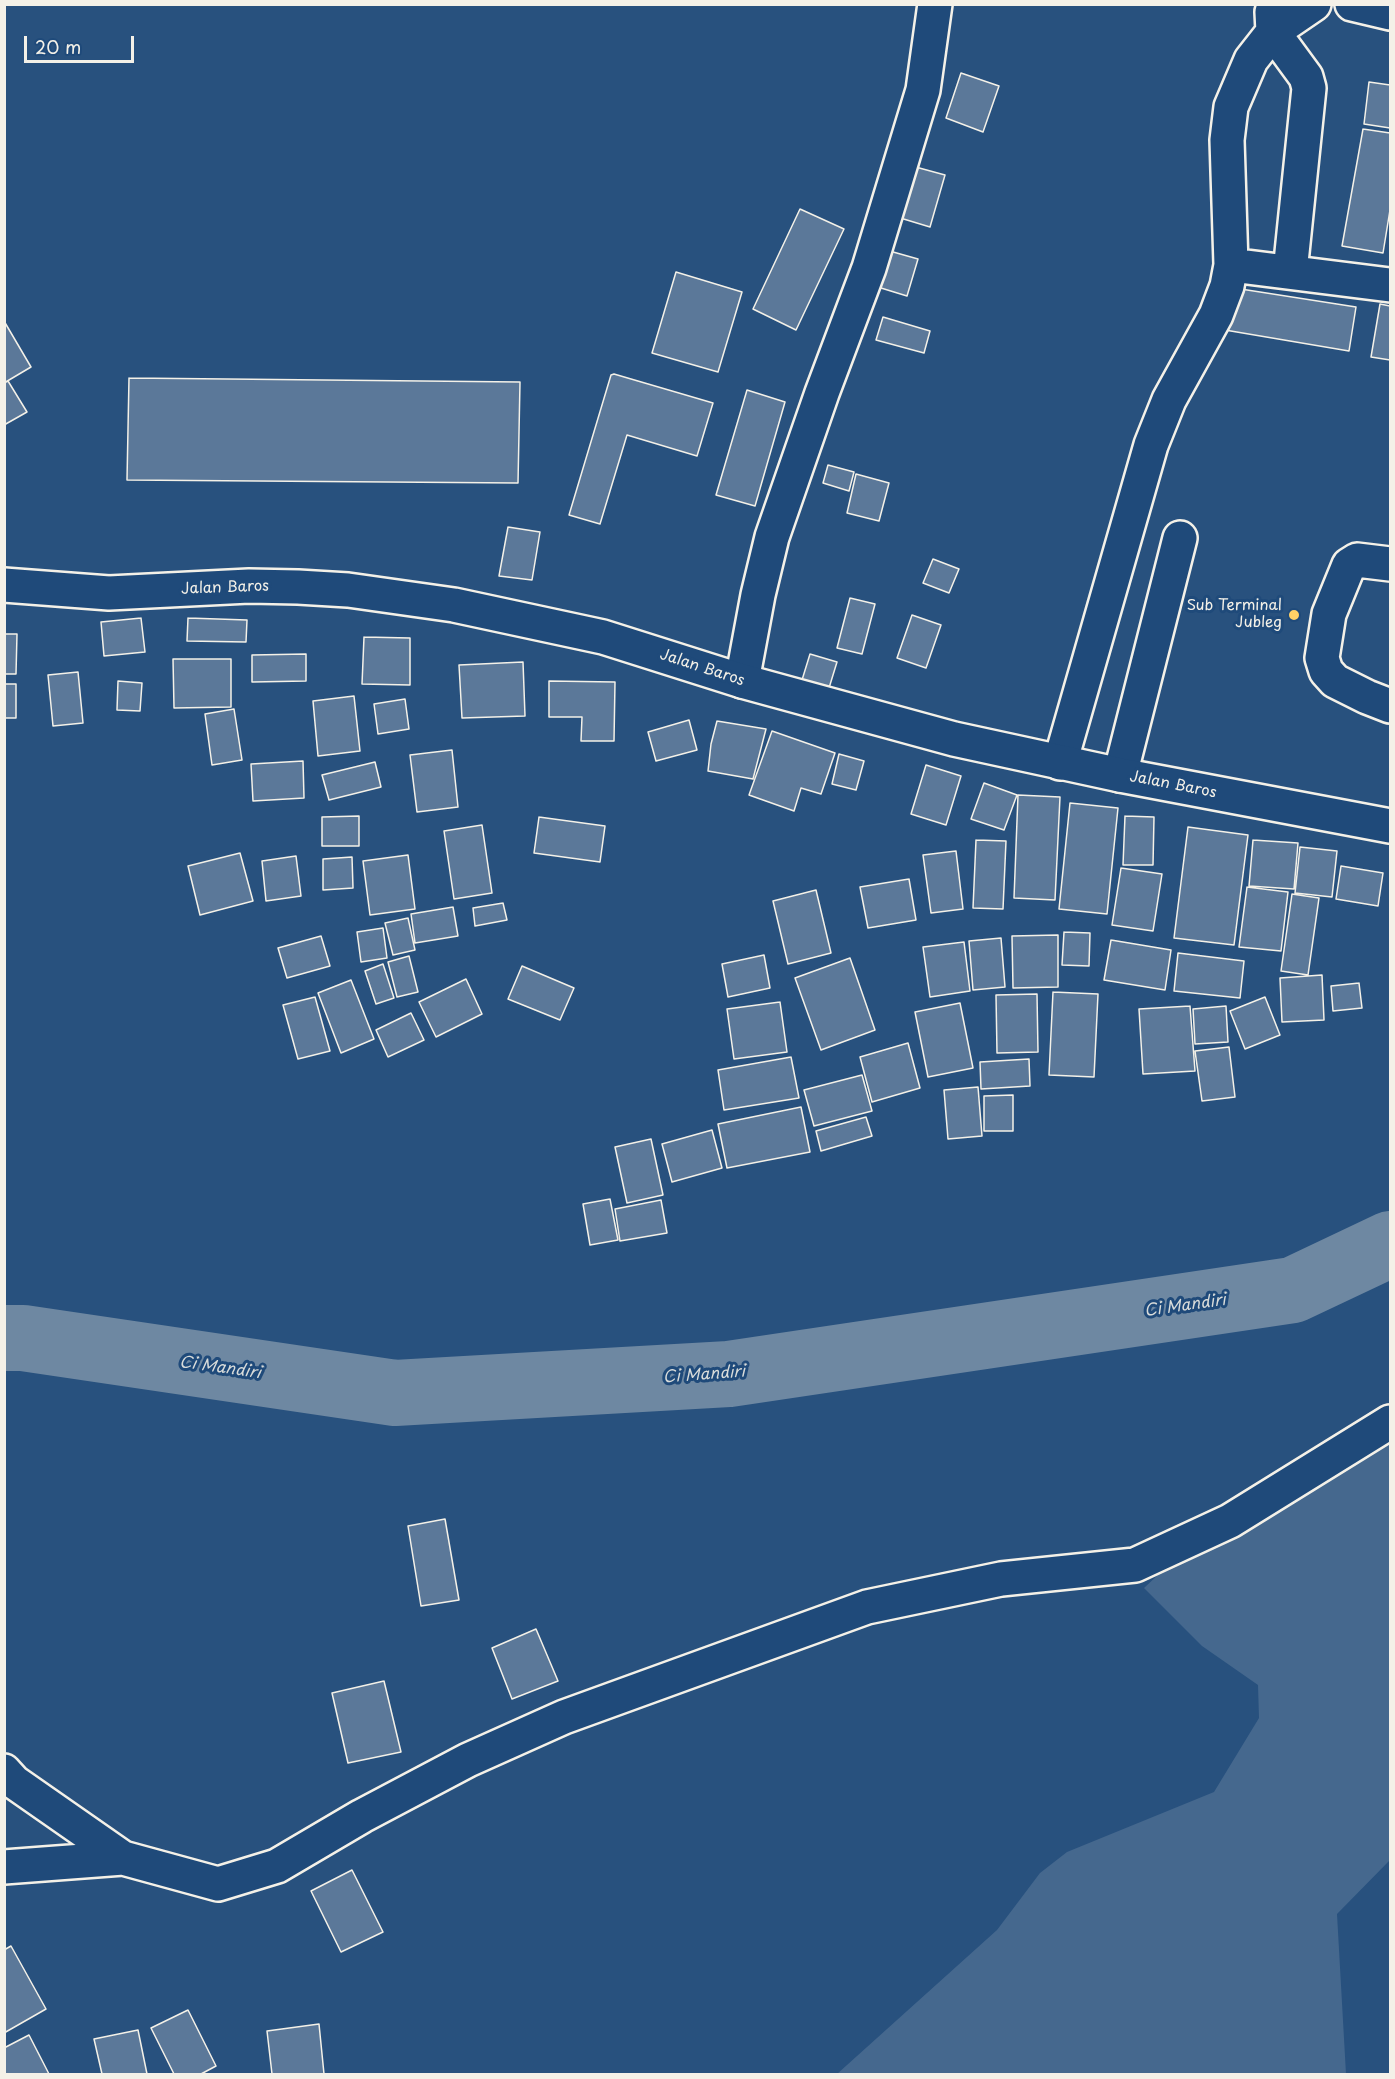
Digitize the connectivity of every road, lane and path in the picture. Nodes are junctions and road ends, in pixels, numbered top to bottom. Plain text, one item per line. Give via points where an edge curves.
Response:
1 (935, 4) edge
2 (1314, 4) edge
3 (1352, 4) edge
4 (1390, 13) edge
5 (1272, 18) edge
6 (1231, 265) junction
7 (1290, 272) junction
8 (1390, 285) edge
9 (1180, 538) dead end
10 (1390, 564) edge
11 (4, 585) edge
12 (742, 681) junction
13 (1390, 706) edge
14 (1060, 763) junction
15 (1120, 776) junction
16 (1390, 826) edge
17 (1390, 1422) edge
18 (4, 1772) edge
19 (123, 1858) junction
20 (4, 1867) edge

1 - 12 street via 923,90 869,268 772,537
2 - 5 street
3 - 4 street
5 - 6 street via 1231,107 1227,140
5 - 7 street via 1309,88
6 - 7 street
6 - 14 street via 1216,315 1169,400 1151,445
7 - 8 street
9 - 15 street
10 - 13 street via 1358,560 1349,565 1329,614 1322,658 1335,681
11 - 12 street, Jalan Baros via 109,593 249,586 348,590 454,605 582,632
12 - 14 street, Jalan Baros via 954,739
14 - 15 street, Jalan Baros
15 - 16 street, Jalan Baros
17 - 19 street via 1230,1521 1135,1564 1001,1579 867,1607 564,1717 500,1745 372,1811 277,1866 218,1884
18 - 19 street
19 - 20 street

